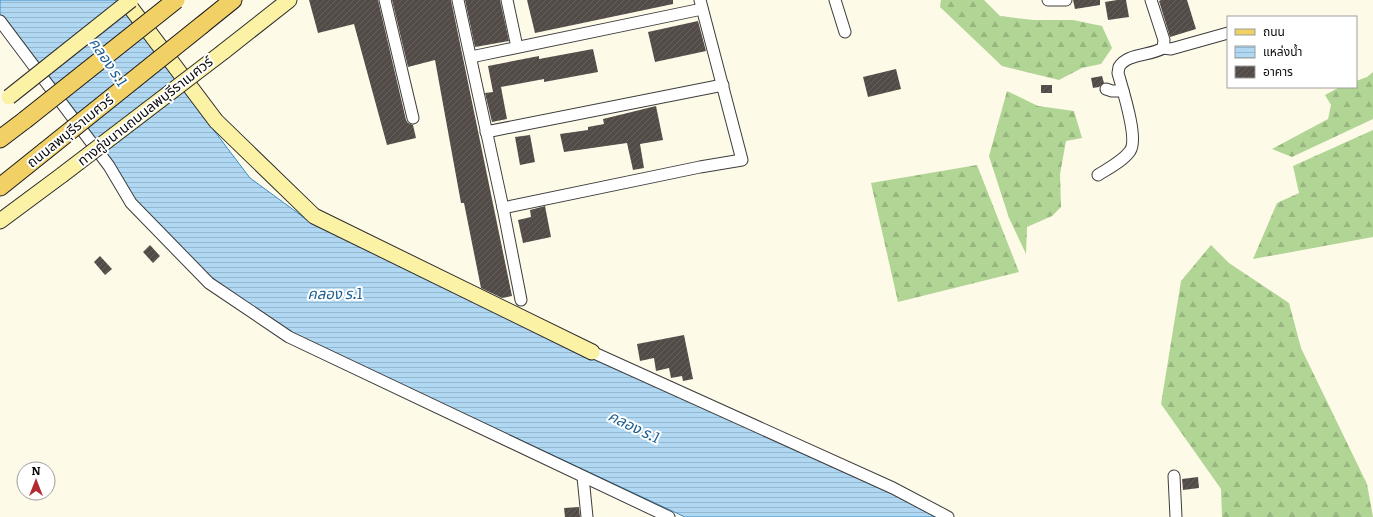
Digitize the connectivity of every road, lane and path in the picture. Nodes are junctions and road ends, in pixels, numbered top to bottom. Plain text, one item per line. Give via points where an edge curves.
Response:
1 (125, 0) edge
2 (131, 0) edge
3 (176, 0) edge
4 (233, 0) edge
5 (288, 0) edge
6 (385, 0) edge
7 (458, 0) edge
8 (507, 0) edge
9 (835, 0) edge
10 (1048, 0) edge
11 (1066, 0) edge
12 (1151, 0) edge
13 (701, 5) edge
14 (0, 21) edge
15 (845, 32) dead end
16 (1227, 33) edge
17 (517, 47) junction
18 (1163, 48) junction
19 (471, 57) junction
20 (723, 85) junction
21 (1106, 89) dead end
22 (1122, 91) junction
23 (4, 100) edge
24 (414, 118) dead end
25 (486, 132) junction
26 (0, 139) edge
27 (1098, 175) dead end
28 (0, 187) edge
29 (503, 208) junction
30 (0, 221) edge
31 (521, 300) dead end
32 (592, 352) joint
33 (1174, 476) dead end
34 (583, 477) junction
35 (587, 517) edge
36 (669, 517) edge
37 (948, 517) edge
38 (1176, 517) edge

1 - 32 street via 216,121 314,216
2 - 23 street, bridge
3 - 26 main road, bridge
4 - 28 main road, ถนนลพบุรีราเมศวร์, bridge
5 - 30 street, ทางคู่ขนานถนนลพบุรีราเมศวร์, bridge
6 - 24 street
7 - 19 street
8 - 17 street
9 - 15 street
10 - 11 street
12 - 18 street via 1164,40
13 - 17 street
13 - 20 street
14 - 34 street via 108,166 131,203 209,282 288,337
16 - 18 street via 1171,49
17 - 19 street
18 - 22 street via 1158,52 1121,63 1118,73
19 - 25 street
20 - 25 street
20 - 29 street via 742,160
21 - 22 street
22 - 27 street via 1134,138 1131,150 1124,158
25 - 29 street
29 - 31 street
32 - 37 street via 893,488
33 - 38 street
34 - 35 street
34 - 36 street

